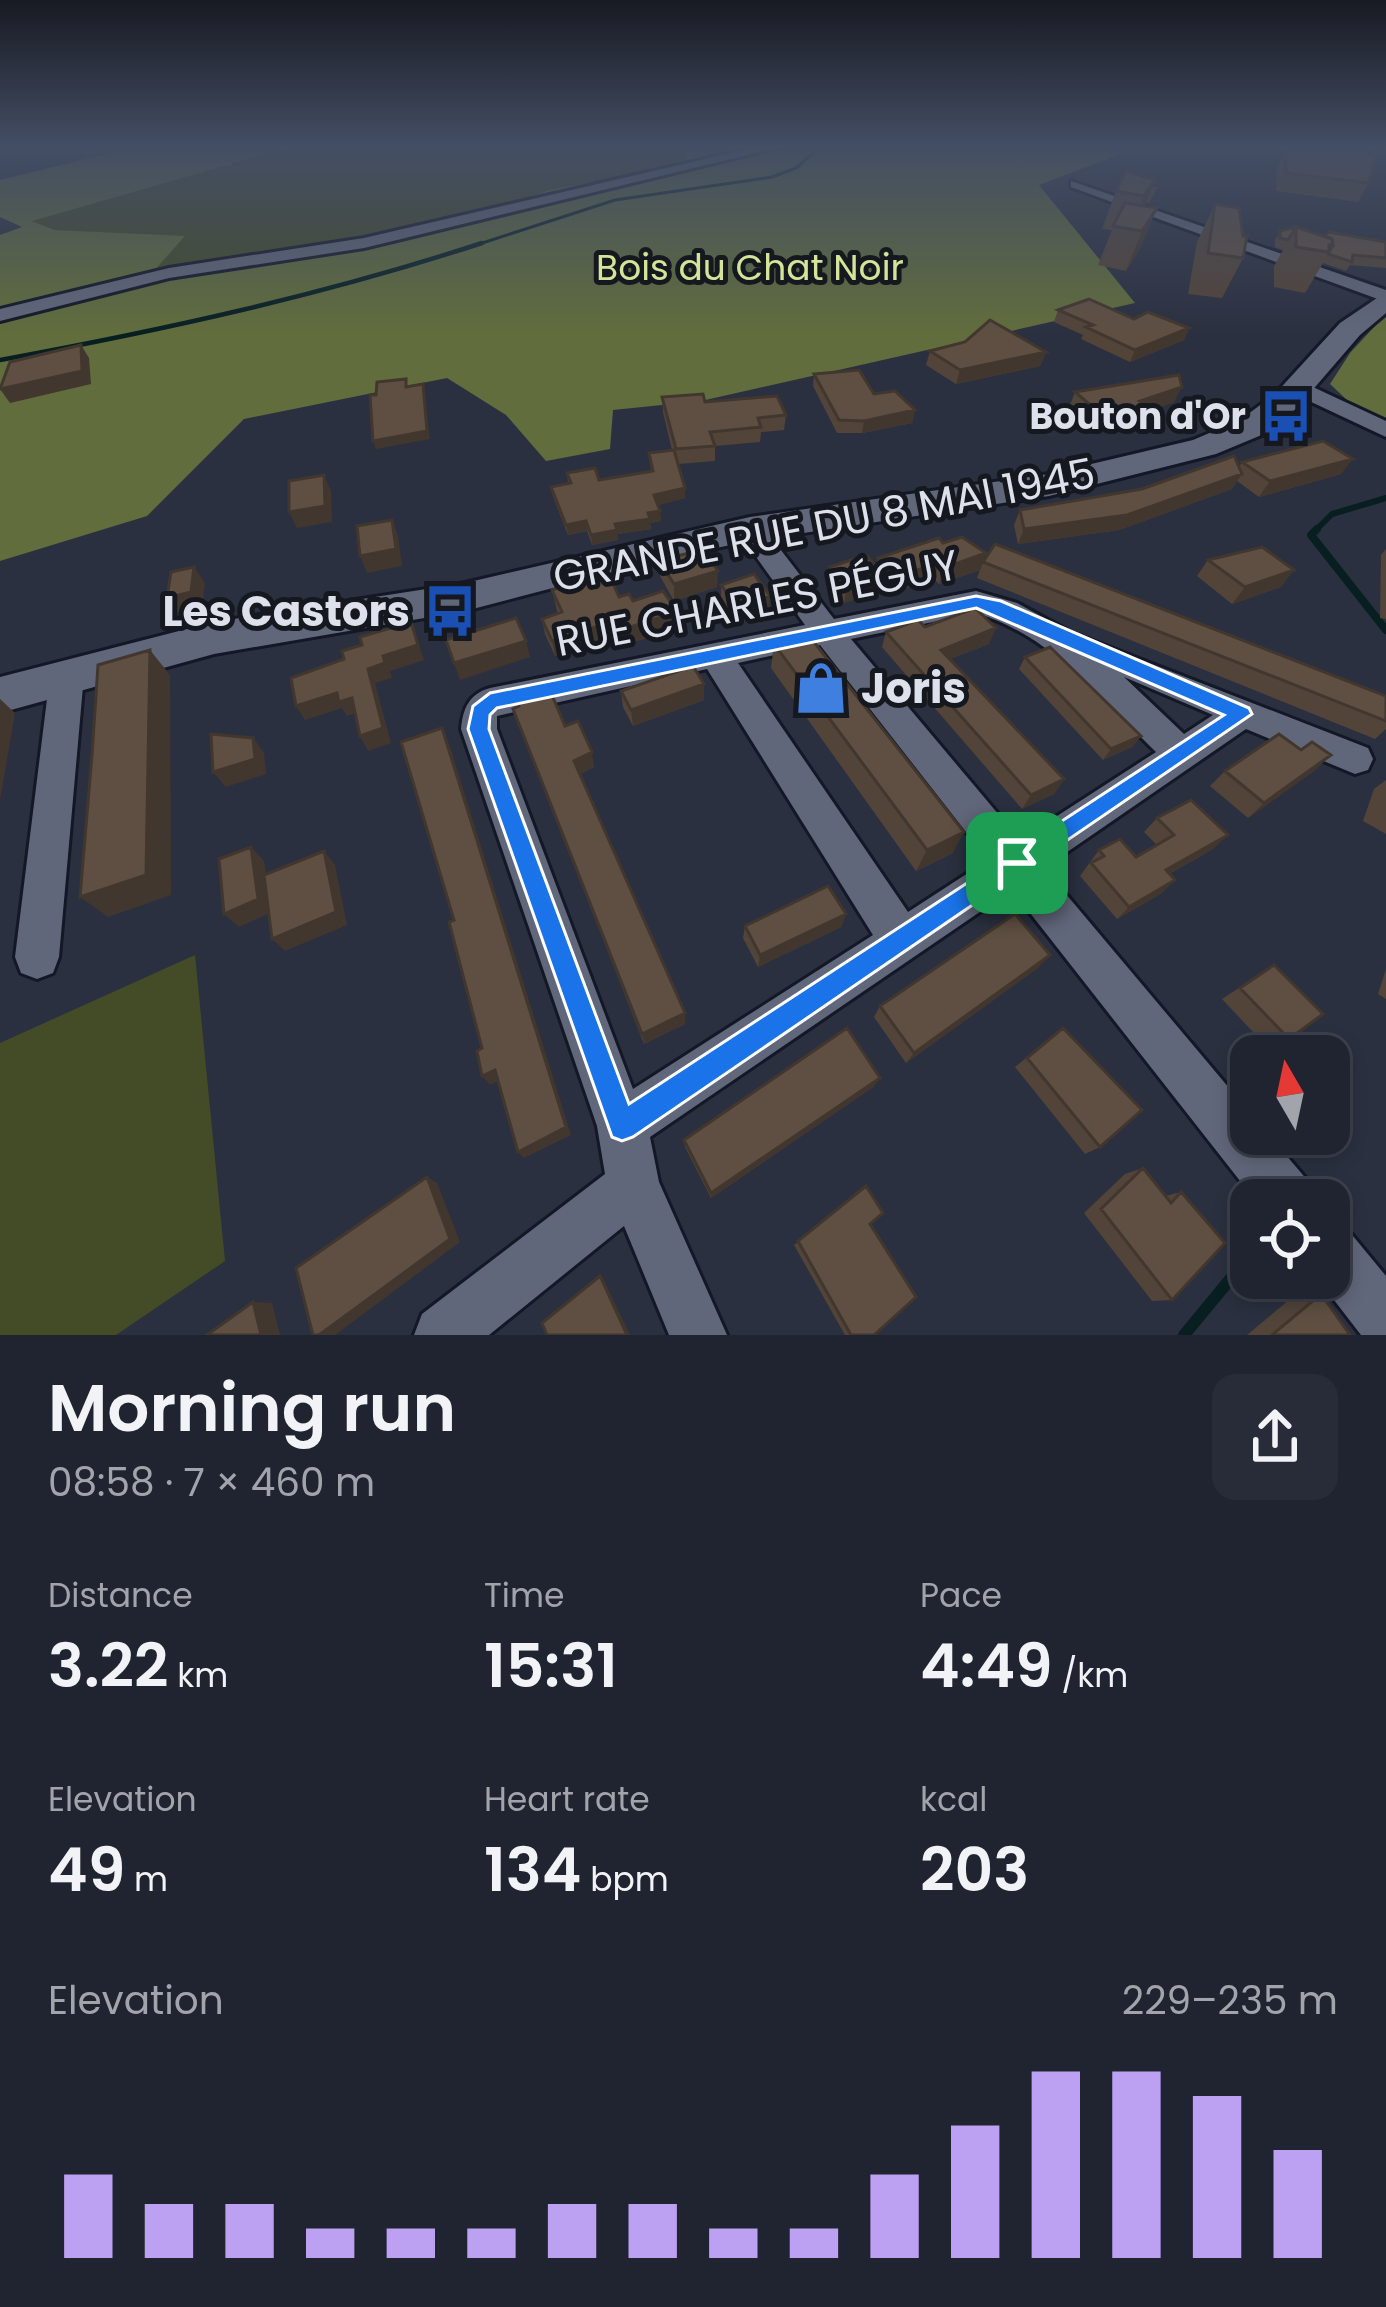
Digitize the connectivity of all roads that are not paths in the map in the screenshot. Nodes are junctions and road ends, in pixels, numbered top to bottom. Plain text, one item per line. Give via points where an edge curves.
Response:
1 (507, 209) edge
2 (1145, 209) edge
3 (1386, 298) edge
4 (0, 316) edge
5 (1300, 388) junction
6 (1386, 430) edge
7 (750, 530) junction
8 (826, 631) junction
9 (1051, 633) junction
10 (714, 652) junction
11 (67, 675) junction
12 (0, 695) edge
13 (1242, 714) junction
14 (1181, 754) junction
15 (1354, 760) dead end
16 (1017, 863) junction
17 (902, 941) junction
18 (38, 956) dead end
19 (622, 1126) junction
20 (1272, 1179) edge
21 (633, 1185) junction
22 (1350, 1276) edge
23 (1386, 1321) edge
24 (443, 1335) edge
25 (698, 1335) edge

1 - 4 street via 364,243 169,273
2 - 3 street
3 - 5 main road, GRANDE RUE DU 8 MAI 1945
5 - 6 street
5 - 7 main road, GRANDE RUE DU 8 MAI 1945 via 1252,427 1137,466
7 - 8 street
7 - 11 main road, GRANDE RUE DU 8 MAI 1945 via 465,597 214,638
8 - 9 street, RUE CHARLES PÉGUY via 976,602
8 - 10 street, RUE CHARLES PÉGUY
8 - 16 street
9 - 13 street, RUE CHARLES PÉGUY
9 - 14 street, RUE CHARLES PÉGUY
10 - 17 street
10 - 19 street, RUE CHARLES PÉGUY via 490,701 480,712 479,729
11 - 12 main road, GRANDE RUE DU 8 MAI 1945
11 - 18 street
13 - 14 street
13 - 15 street, RUE CHARLES PÉGUY
14 - 16 street
16 - 17 street
16 - 20 street
17 - 19 street
19 - 21 street
21 - 24 street
21 - 25 street
22 - 23 street

